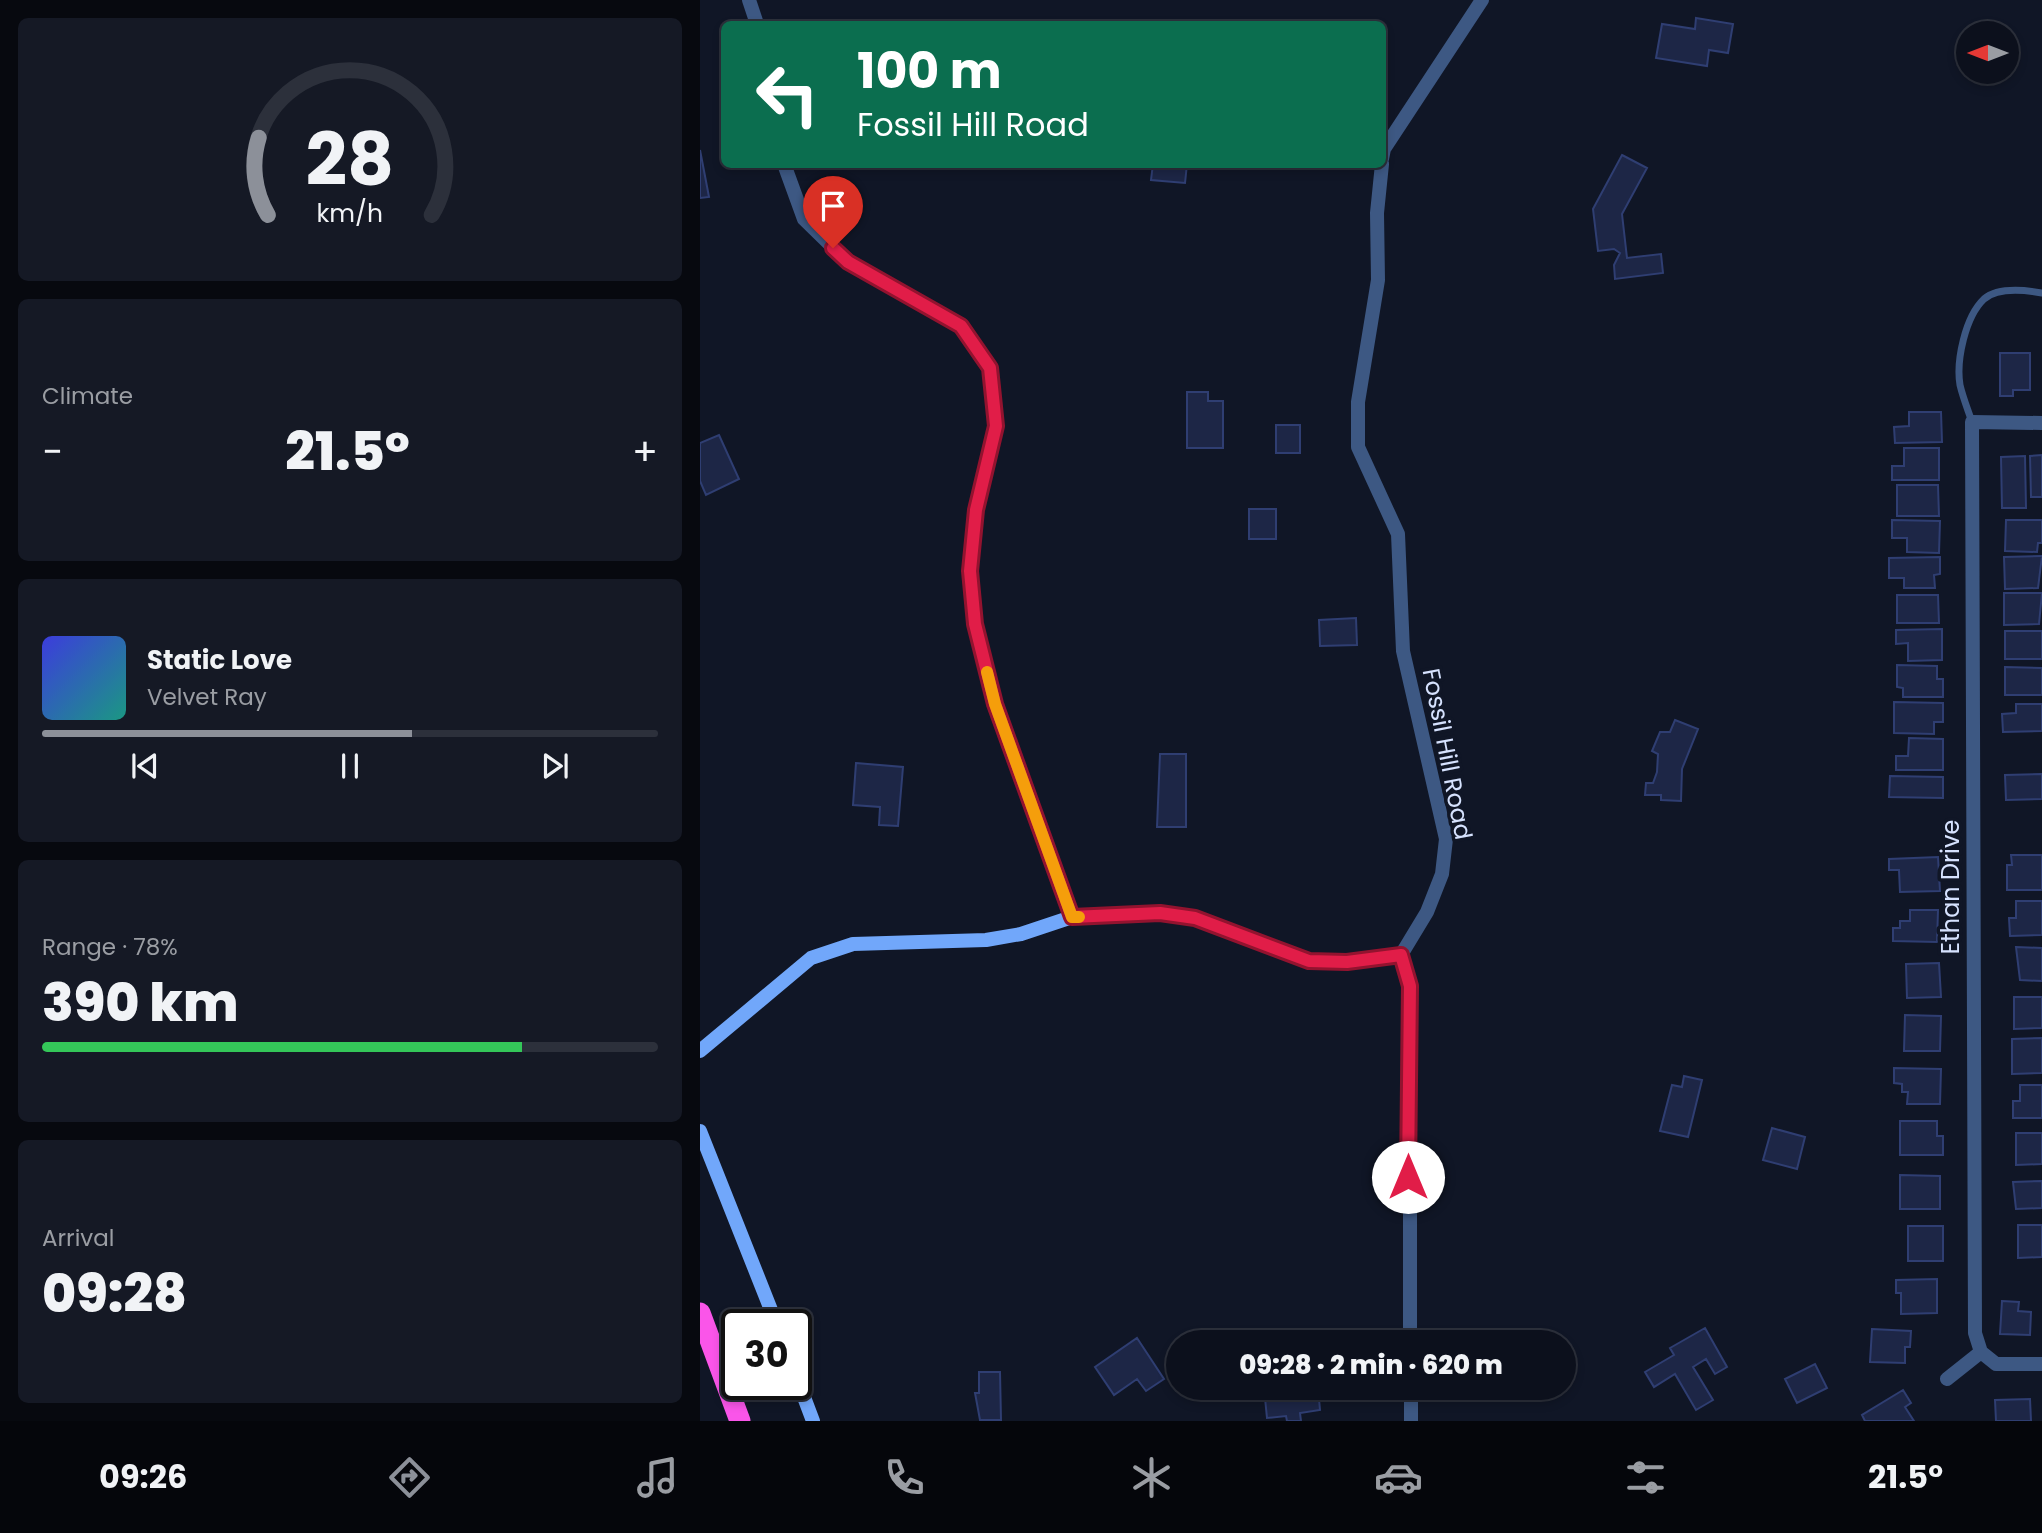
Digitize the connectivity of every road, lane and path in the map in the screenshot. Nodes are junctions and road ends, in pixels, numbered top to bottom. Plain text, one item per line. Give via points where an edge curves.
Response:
1 (750, 0) edge
2 (1482, 0) edge
3 (756, 21) edge
4 (1386, 146) edge
5 (785, 168) edge
6 (1382, 168) edge
7 (2042, 293) edge
8 (1972, 422) junction
9 (2042, 423) edge
10 (1072, 917) junction
11 (1401, 955) junction
12 (700, 1051) edge
13 (700, 1131) edge
14 (771, 1309) edge
15 (700, 1313) edge
16 (1410, 1330) edge
17 (1981, 1352) junction
18 (2042, 1364) edge
19 (1947, 1379) dead end
20 (805, 1400) edge
21 (1411, 1400) edge
22 (740, 1421) edge
23 (813, 1421) edge
24 (1411, 1421) edge

1 - 3 street
2 - 4 street
5 - 10 street via 804,219 848,262 961,326 990,368 996,426 976,510 970,571 975,624 995,704
6 - 11 street, Fossil Hill Road via 1378,280 1358,402 1358,447 1398,534 1403,651 1446,839 1441,874 1427,912
7 - 8 lane via 2002,291 1984,299 1967,329 1960,355 1960,385
8 - 9 street
8 - 17 street, Ethan Drive via 1975,1333
10 - 11 street via 1160,913 1195,918 1309,961
10 - 12 street via 986,940 853,944 834,949 811,958
11 - 16 street via 1410,986
13 - 14 street
15 - 22 highway
17 - 18 street via 1996,1364
17 - 19 street
20 - 23 street
21 - 24 street

